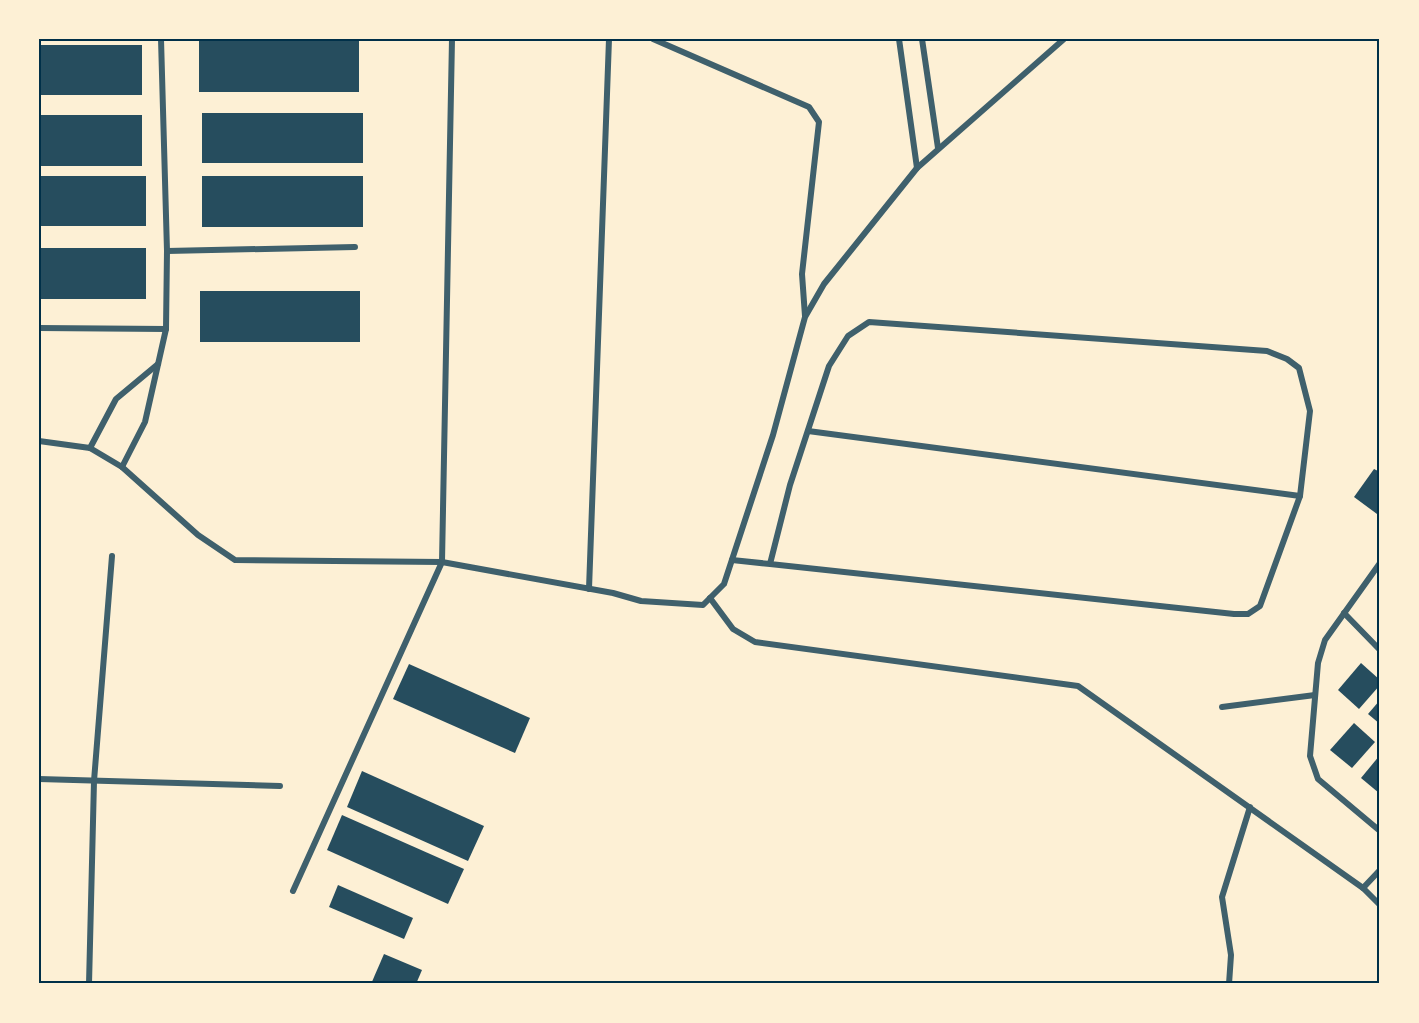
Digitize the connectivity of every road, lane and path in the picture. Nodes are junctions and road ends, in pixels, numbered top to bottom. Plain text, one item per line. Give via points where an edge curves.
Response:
1 (161, 39) edge
2 (452, 39) edge
3 (609, 39) edge
4 (653, 39) edge
5 (899, 39) edge
6 (922, 39) edge
7 (1064, 39) edge
8 (938, 148) junction
9 (917, 168) junction
10 (355, 247) dead end
11 (167, 251) junction
12 (805, 317) junction
13 (39, 328) edge
14 (166, 329) junction
15 (158, 364) junction
16 (808, 431) junction
17 (39, 441) edge
18 (90, 448) junction
19 (122, 467) junction
20 (1300, 496) junction
21 (112, 556) dead end
22 (732, 560) junction
23 (442, 562) junction
24 (1380, 563) edge
25 (770, 564) junction
26 (589, 589) junction
27 (710, 598) junction
28 (1344, 613) junction
29 (1380, 650) edge
30 (1315, 695) junction
31 (1222, 707) dead end
32 (39, 780) edge
33 (94, 781) junction
34 (280, 786) dead end
35 (1250, 807) junction
36 (1380, 831) edge
37 (1380, 870) edge
38 (1363, 888) junction
39 (293, 891) dead end
40 (1380, 905) edge
41 (89, 984) edge
42 (1228, 984) edge

1 - 11 street
2 - 23 street
3 - 26 street
4 - 12 street via 809,107 819,122 802,274
5 - 9 street
6 - 8 street
7 - 8 street
8 - 9 street
9 - 12 street via 824,284
10 - 11 street
11 - 14 street
12 - 22 street via 773,435
13 - 14 street
14 - 15 street
15 - 18 street via 116,399
15 - 19 street via 145,422
16 - 20 street
16 - 20 street via 829,366 848,336 869,322 1267,351 1299,368 1310,411
16 - 25 street
17 - 18 street
18 - 19 street
19 - 23 street via 198,535 235,560
20 - 25 street via 1260,606 1248,614
21 - 33 street
22 - 25 street
22 - 27 street via 724,584
23 - 26 street
23 - 39 street
24 - 28 street
26 - 27 street via 641,601 703,605
27 - 35 street via 734,629 755,642 1078,686
28 - 29 street
28 - 30 street via 1324,640
30 - 31 street
30 - 36 street via 1310,756 1318,779
32 - 33 street
33 - 34 street
33 - 41 street
35 - 38 street
35 - 42 street via 1222,897 1231,955
37 - 38 street
38 - 40 street

